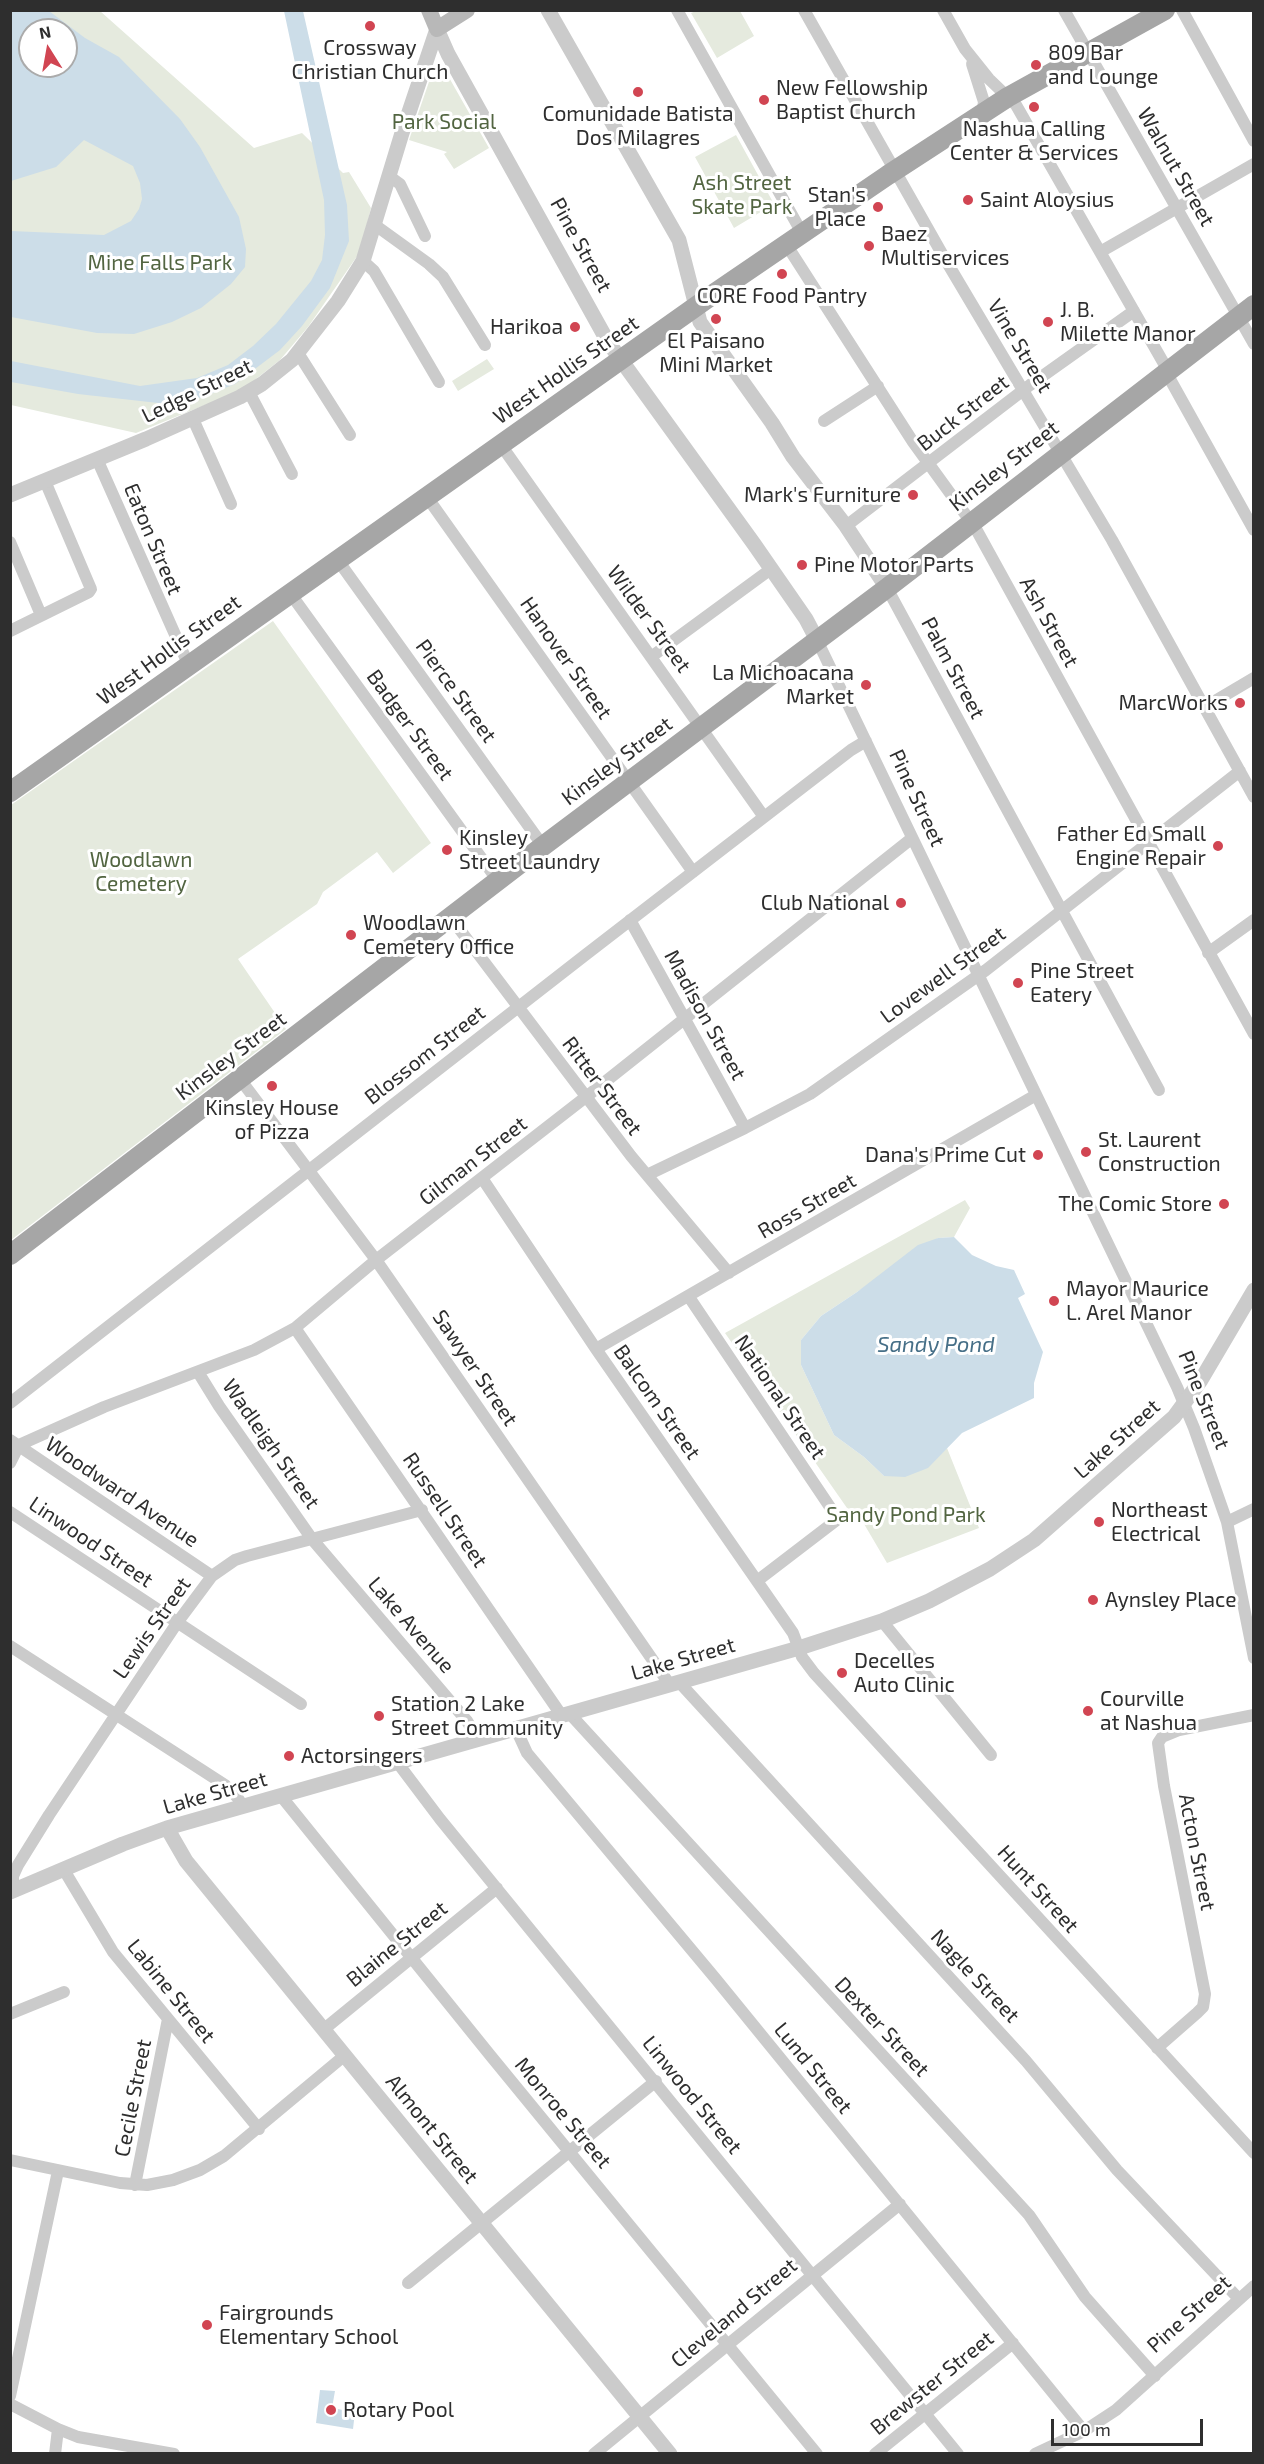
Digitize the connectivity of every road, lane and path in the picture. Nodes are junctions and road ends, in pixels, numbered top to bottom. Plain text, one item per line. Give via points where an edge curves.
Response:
1 (429, 10) edge
2 (467, 10) edge
3 (548, 10) edge
4 (677, 10) edge
5 (804, 10) edge
6 (943, 10) edge
7 (1064, 10) edge
8 (1165, 10) edge
9 (1182, 10) edge
10 (437, 29) junction
11 (965, 49) junction
12 (1088, 53) junction
13 (1008, 97) junction
14 (982, 113) junction
15 (1254, 141) edge
16 (1254, 164) edge
17 (894, 170) junction
18 (389, 176) junction
19 (1178, 208) junction
20 (375, 225) junction
21 (426, 236) dead end
22 (794, 238) junction
23 (1100, 252) junction
24 (363, 261) junction
25 (690, 281) junction
26 (715, 293) junction
27 (695, 307) junction
28 (1134, 310) junction
29 (1246, 311) edge
30 (1254, 344) edge
31 (485, 345) dead end
32 (298, 353) junction
33 (622, 360) junction
34 (1167, 372) junction
35 (439, 382) dead end
36 (878, 386) junction
37 (1024, 390) junction
38 (249, 392) junction
39 (193, 419) junction
40 (824, 422) dead end
41 (350, 435) dead end
42 (501, 445) junction
43 (1060, 453) junction
44 (97, 459) junction
45 (929, 464) junction
46 (292, 474) dead end
47 (45, 481) junction
48 (10, 495) edge
49 (427, 496) junction
50 (231, 504) dead end
51 (971, 522) junction
52 (846, 526) junction
53 (1254, 530) edge
54 (10, 542) edge
55 (337, 560) junction
56 (771, 569) junction
57 (887, 588) junction
58 (290, 593) junction
59 (41, 615) junction
60 (10, 631) edge
61 (816, 640) junction
62 (651, 657) junction
63 (189, 666) junction
64 (1254, 678) edge
65 (1205, 707) junction
66 (702, 726) junction
67 (866, 741) junction
68 (1240, 771) junction
69 (630, 782) junction
70 (10, 792) edge
71 (1254, 797) edge
72 (764, 817) junction
73 (911, 838) junction
74 (1148, 843) junction
75 (543, 846) junction
76 (693, 872) junction
77 (498, 881) junction
78 (1061, 912) junction
79 (451, 918) junction
80 (630, 920) junction
81 (1254, 920) edge
82 (1208, 953) junction
83 (978, 976) junction
84 (518, 1008) junction
85 (685, 1018) junction
86 (1254, 1035) edge
87 (240, 1079) junction
88 (1159, 1090) dead end
89 (1036, 1095) junction
90 (586, 1097) junction
91 (745, 1128) junction
92 (309, 1170) junction
93 (647, 1175) junction
94 (482, 1178) junction
95 (10, 1255) edge
96 (376, 1260) junction
97 (729, 1273) junction
98 (1254, 1290) edge
99 (689, 1298) junction
100 (295, 1328) junction
101 (596, 1349) junction
102 (198, 1372) junction
103 (10, 1403) edge
104 (1183, 1406) junction
105 (15, 1443) edge
106 (10, 1463) edge
107 (1254, 1509) edge
108 (422, 1510) junction
109 (10, 1512) edge
110 (1227, 1522) junction
111 (312, 1539) junction
112 (212, 1576) junction
113 (757, 1581) junction
114 (882, 1621) junction
115 (177, 1623) junction
116 (1251, 1630) edge
117 (10, 1646) edge
118 (799, 1648) junction
119 (1254, 1658) edge
120 (674, 1684) junction
121 (301, 1704) dead end
122 (116, 1715) junction
123 (566, 1715) junction
124 (1254, 1715) edge
125 (516, 1729) junction
126 (478, 1739) junction
127 (991, 1755) dead end
128 (397, 1762) junction
129 (281, 1796) junction
130 (243, 1806) junction
131 (167, 1828) junction
132 (64, 1870) junction
133 (497, 1888) junction
134 (12, 1891) edge
135 (411, 1957) junction
136 (64, 1992) dead end
137 (10, 2014) edge
138 (168, 2019) junction
139 (323, 2030) junction
140 (1156, 2048) junction
141 (344, 2056) junction
142 (656, 2081) junction
143 (259, 2129) junction
144 (570, 2151) junction
145 (1254, 2153) edge
146 (10, 2160) edge
147 (58, 2171) junction
148 (135, 2185) junction
149 (900, 2204) junction
150 (481, 2223) junction
151 (812, 2274) junction
152 (408, 2283) dead end
153 (1254, 2286) edge
154 (1239, 2299) junction
155 (727, 2343) junction
156 (1013, 2343) junction
157 (1155, 2376) junction
158 (10, 2396) edge
159 (10, 2404) edge
160 (926, 2413) junction
161 (639, 2417) junction
162 (58, 2429) junction
163 (1084, 2431) junction
164 (55, 2454) edge
165 (174, 2454) edge
166 (594, 2454) edge
167 (670, 2454) edge
168 (817, 2454) edge
169 (875, 2454) edge
170 (958, 2454) edge
171 (1035, 2454) edge

1 - 10 main road, Pine Street
2 - 10 main road
3 - 25 street, Palm Street via 677,237
4 - 22 street, Ash Street
5 - 17 street, Vine Street
6 - 11 street
7 - 12 street, Walnut Street
8 - 12 main road, West Hollis Street
9 - 15 street
10 - 18 street, Ledge Street
10 - 33 street, Pine Street via 601,329
11 - 13 street
11 - 14 street via 983,99
12 - 13 main road, West Hollis Street
12 - 19 street, Walnut Street
13 - 14 main road, West Hollis Street
13 - 23 street
14 - 17 main road, West Hollis Street
16 - 19 street
17 - 22 main road, West Hollis Street
17 - 37 street, Vine Street
18 - 20 street, Ledge Street
18 - 21 street via 400,184
19 - 23 street
19 - 29 street, Walnut Street
20 - 24 street, Ledge Street
20 - 31 street via 442,277
22 - 26 main road, West Hollis Street
22 - 36 street, Ash Street
23 - 28 street
24 - 32 street, Ledge Street
24 - 35 street via 374,271
25 - 26 street via 701,290
25 - 27 street, Palm Street
26 - 27 main road, West Hollis Street
27 - 33 main road, West Hollis Street
27 - 52 street, Palm Street via 700,322 793,457
28 - 34 street
28 - 37 street, Buck Street
29 - 30 street, Walnut Street
29 - 34 main road, Kinsley Street
32 - 38 street, Ledge Street
32 - 41 street
33 - 42 main road, West Hollis Street
33 - 56 street, Pine Street
34 - 43 main road, Kinsley Street
34 - 53 street
36 - 40 street
36 - 45 street, Ash Street
37 - 43 street, Vine Street
37 - 45 street, Buck Street
38 - 39 street, Ledge Street
38 - 46 street
39 - 44 street, Ledge Street
39 - 50 street
42 - 49 main road, West Hollis Street
42 - 62 street, Wilder Street
43 - 51 main road, Kinsley Street
43 - 65 street, Vine Street
44 - 47 street, Ledge Street
44 - 63 street, Eaton Street
45 - 51 street, Ash Street
45 - 52 street, Buck Street
47 - 48 street, Ledge Street
47 - 59 street via 91,589
49 - 55 main road, West Hollis Street
49 - 69 street, Hanover Street
51 - 57 main road, Kinsley Street
51 - 74 street, Ash Street
52 - 57 street, Palm Street
54 - 59 street
55 - 58 main road, West Hollis Street
55 - 75 street, Pierce Street
56 - 61 street, Pine Street
56 - 62 street
57 - 61 main road, Kinsley Street
57 - 78 street, Palm Street
58 - 63 main road, West Hollis Street
58 - 77 street, Badger Street
59 - 60 street
61 - 66 main road, Kinsley Street
61 - 67 street, Pine Street
62 - 66 street, Wilder Street
63 - 70 main road, West Hollis Street
64 - 65 street
65 - 68 street, Vine Street
66 - 69 main road, Kinsley Street
66 - 72 street, Wilder Street
67 - 72 street, Blossom Street
67 - 73 street, Pine Street
68 - 71 street, Vine Street
68 - 74 street, Lovewell Street
69 - 75 main road, Kinsley Street
69 - 76 street, Hanover Street
72 - 76 street, Blossom Street
73 - 83 street, Pine Street
73 - 85 street, Gilman Street
74 - 78 street, Lovewell Street
74 - 82 street, Ash Street
75 - 77 main road, Kinsley Street
76 - 80 street, Blossom Street
77 - 79 main road, Kinsley Street
78 - 83 street, Lovewell Street
78 - 88 street, Palm Street
79 - 84 street, Ritter Street
79 - 87 main road, Kinsley Street
80 - 84 street, Blossom Street
80 - 85 street, Madison Street
81 - 82 street
82 - 86 street, Ash Street
83 - 89 street, Pine Street
83 - 91 street, Lovewell Street via 810,1094
84 - 90 street, Ritter Street
84 - 92 street, Blossom Street
85 - 90 street, Gilman Street
85 - 91 street, Madison Street
87 - 92 street, Sawyer Street
87 - 95 main road, Kinsley Street
89 - 97 street, Ross Street
89 - 104 street, Pine Street via 1163,1355
90 - 93 street, Ritter Street
90 - 94 street, Gilman Street
91 - 93 street, Lovewell Street
92 - 96 street, Sawyer Street
92 - 103 street, Blossom Street
93 - 97 street, Ritter Street
94 - 96 street, Gilman Street
94 - 101 street, Balcom Street
96 - 100 street, Gilman Street
96 - 120 street, Sawyer Street
97 - 99 street, Ross Street
98 - 104 street, Lake Street
99 - 101 street, Ross Street
99 - 113 street, National Street via 838,1519
100 - 102 street, Gilman Street via 254,1350
100 - 108 street, Russell Street
101 - 113 street, Balcom Street
102 - 105 street, Gilman Street
102 - 111 street, Wadleigh Street
104 - 110 street, Pine Street
104 - 114 street, Lake Street via 1062,1517 1017,1552 968,1582
105 - 106 street
105 - 112 street, Woodward Avenue
107 - 110 street
108 - 111 street, Lewis Street
108 - 123 street, Russell Street
109 - 115 street, Linwood Street
110 - 116 street, Pine Street
111 - 112 street, Lewis Street via 241,1558
111 - 126 street, Lake Avenue via 467,1721
112 - 115 street, Lewis Street
113 - 118 street, Balcom Street
114 - 118 street, Lake Street
114 - 127 street
115 - 121 street, Linwood Street
115 - 122 street, Lewis Street
116 - 119 street, Pine Street
117 - 122 street
118 - 120 street, Lake Street
118 - 140 street, Hunt Street via 814,1673 854,1718
120 - 123 street, Lake Street
120 - 154 street, Nagle Street via 1026,2061 1117,2170
122 - 130 street via 225,1785
122 - 134 street, Lewis Street via 18,1865
123 - 125 street, Lake Street
123 - 157 street, Dexter Street via 1029,2215 1085,2297
124 - 140 street, Acton Street via 1179,1730 1158,1743 1205,1994 1203,2007
125 - 126 street, Lake Street
125 - 149 street, Lund Street via 527,1753
126 - 128 street, Lake Street
128 - 129 street, Lake Street
128 - 133 street, Linwood Street
129 - 130 street, Lake Street
129 - 135 street, Monroe Street
130 - 131 street, Lake Street
131 - 132 street, Lake Street
131 - 139 street, Almont Street via 186,1861
132 - 134 street, Lake Street
132 - 138 street, Labine Street via 113,1952
133 - 135 street, Blaine Street
133 - 142 street, Linwood Street
135 - 139 street, Blaine Street
135 - 144 street, Monroe Street
136 - 137 street
138 - 143 street, Labine Street
138 - 148 street, Cecile Street
139 - 141 street, Almont Street
140 - 145 street, Hunt Street
141 - 143 street
141 - 150 street, Almont Street
142 - 144 street
142 - 151 street, Linwood Street
143 - 148 street via 200,2170 173,2180
144 - 150 street
144 - 155 street, Monroe Street
146 - 147 street
147 - 148 street
147 - 158 street
149 - 151 street, Cleveland Street
149 - 156 street, Lund Street
150 - 152 street
150 - 161 street, Almont Street
151 - 155 street, Cleveland Street
151 - 160 street, Linwood Street
153 - 154 street, Pine Street
154 - 157 street, Pine Street
155 - 161 street, Cleveland Street
155 - 168 street, Monroe Street
156 - 160 street, Brewster Street
156 - 163 street, Lund Street
157 - 163 street, Pine Street
159 - 162 street
160 - 169 street, Brewster Street
160 - 170 street, Linwood Street
161 - 166 street, Cleveland Street
161 - 167 street, Almont Street
162 - 164 street
162 - 165 street via 90,2440
163 - 171 street, Pine Street

